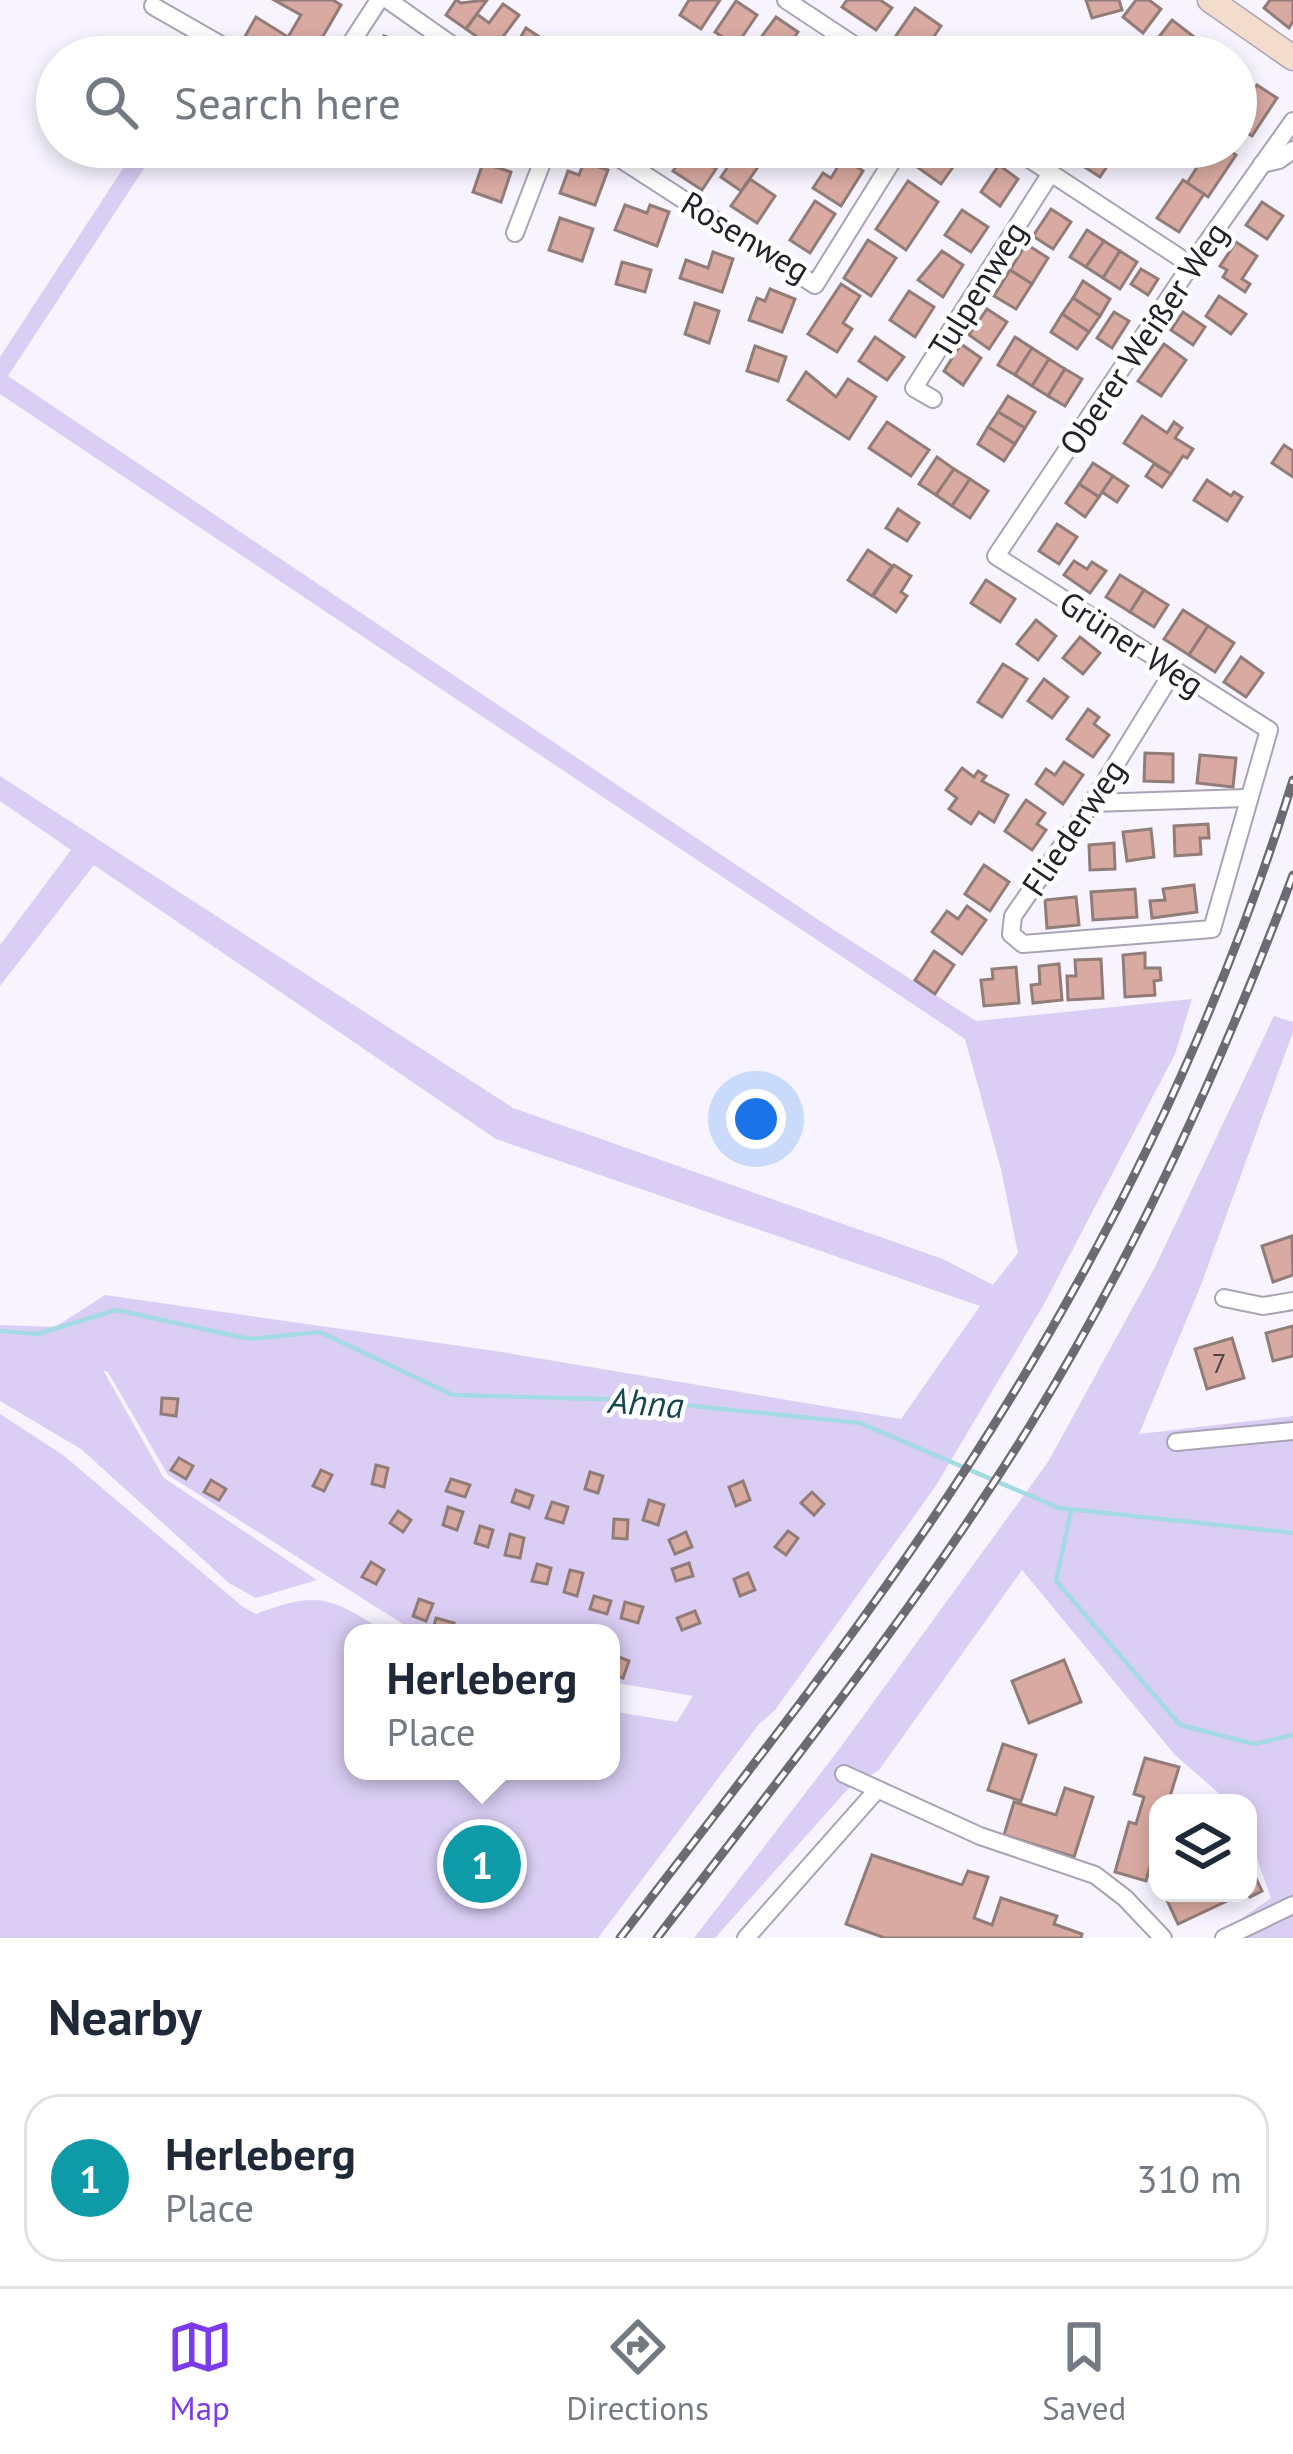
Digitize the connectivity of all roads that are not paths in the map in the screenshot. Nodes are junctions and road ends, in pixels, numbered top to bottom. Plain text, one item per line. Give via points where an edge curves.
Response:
1 (383, 0) edge
2 (786, 0) edge
3 (1210, 0) edge
4 (153, 6) dead end
5 (205, 36) edge
6 (358, 36) edge
7 (438, 36) edge
8 (840, 36) edge
9 (1293, 58) edge
10 (1293, 121) edge
11 (1293, 150) edge
12 (1262, 164) junction
13 (540, 168) edge
14 (634, 168) edge
15 (889, 168) edge
16 (1043, 168) edge
17 (1051, 173) junction
18 (515, 233) dead end
19 (1191, 265) junction
20 (933, 399) dead end
21 (996, 556) joint
22 (1174, 670) junction
23 (1246, 798) junction
24 (1092, 803) junction
25 (1224, 1298) dead end
26 (1293, 1301) edge
27 (1293, 1431) edge
28 (1176, 1442) dead end
29 (844, 1774) dead end
30 (876, 1791) junction
31 (1293, 1905) edge
32 (746, 1938) edge
33 (1162, 1938) edge
34 (1224, 1938) edge

1 - 6 street
1 - 7 street
2 - 8 street
3 - 9 main road
4 - 5 street
10 - 12 street, Oberer Weißer Weg
11 - 12 street
12 - 19 street, Oberer Weißer Weg
13 - 18 street
14 - 15 street, Rosenweg via 815,285
16 - 17 street
17 - 19 street
17 - 20 street, Tulpenweg via 914,388
19 - 21 street, Oberer Weißer Weg
21 - 22 street, Grüner Weg
22 - 23 street, Grüner Weg via 1269,730
22 - 24 street, Fliederweg
23 - 24 street
23 - 24 street, Fliederweg via 1212,929 1023,944 1011,934 1013,916
25 - 26 street via 1262,1306
27 - 28 street
29 - 30 street
30 - 32 street
30 - 33 street via 1095,1875
31 - 34 street

